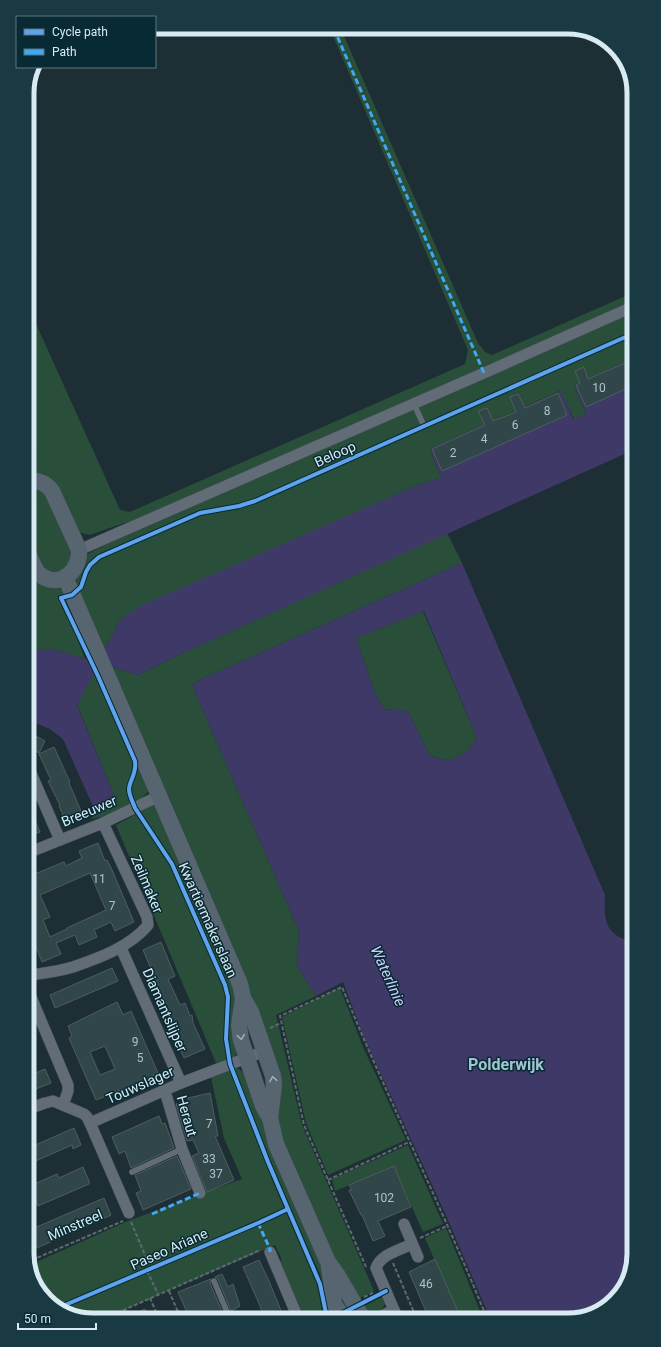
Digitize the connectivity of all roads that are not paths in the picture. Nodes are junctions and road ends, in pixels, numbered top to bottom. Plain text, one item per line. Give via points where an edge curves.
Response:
1 (627, 309) edge
2 (414, 404) junction
3 (424, 426) dead end
4 (34, 481) edge
5 (79, 550) junction
6 (34, 568) edge
7 (65, 577) junction
8 (34, 779) edge
9 (159, 796) junction
10 (103, 823) junction
11 (60, 840) junction
12 (34, 850) edge
13 (121, 948) junction
14 (34, 974) edge
15 (244, 998) junction
16 (34, 1004) edge
17 (264, 1051) junction
18 (246, 1058) junction
19 (181, 1083) junction
20 (165, 1091) junction
21 (63, 1105) junction
22 (34, 1107) edge
23 (270, 1118) junction
24 (90, 1123) junction
25 (182, 1149) junction
26 (132, 1172) dead end
27 (200, 1193) dead end
28 (129, 1215) road end
29 (404, 1224) dead end
30 (412, 1242) junction
31 (270, 1252) dead end
32 (418, 1256) dead end
33 (328, 1262) junction
34 (214, 1281) dead end
35 (357, 1308) edge
36 (228, 1313) edge
37 (296, 1313) edge
38 (340, 1313) edge
39 (395, 1313) edge

1 - 2 street, Beloop
2 - 3 lane
2 - 5 street, Beloop
4 - 5 main road via 48,485 52,491
5 - 7 main road via 77,564 72,573
6 - 7 main road via 38,573 57,580
7 - 9 main road, Kwartiermakerslaan
8 - 11 street
9 - 10 street, Breeuwer
9 - 15 main road, Kwartiermakerslaan
10 - 11 street, Breeuwer
10 - 13 street, Zeilmaker via 147,917 148,925 143,931
11 - 12 street, Breeuwer
13 - 14 street, Zeilmaker via 72,967
13 - 19 street, Diamantslijper
15 - 17 main road, Kwartiermakerslaan
15 -> 18 main road, Kwartiermakerslaan via 239,1026
16 - 21 street via 68,1085
17 - 18 street, Touwslager
23 -> 17 main road, Kwartiermakerslaan via 274,1085
18 - 19 street, Touwslager
18 - 23 main road, Kwartiermakerslaan via 263,1106
19 - 20 street, Touwslager
20 - 24 street, Touwslager
20 - 25 street, Heraut
21 - 22 street via 48,1101
21 - 24 street via 84,1114
23 - 33 main road, Kwartiermakerslaan via 276,1144
24 - 28 street
25 - 26 lane, Heraut
25 - 27 street, Heraut
29 - 30 street
30 - 32 street
30 - 39 street via 382,1258 376,1268 381,1291
31 - 37 street
33 - 35 main road, Kwartiermakerslaan
33 - 38 main road, Kwartiermakerslaan via 334,1304
34 - 36 lane

